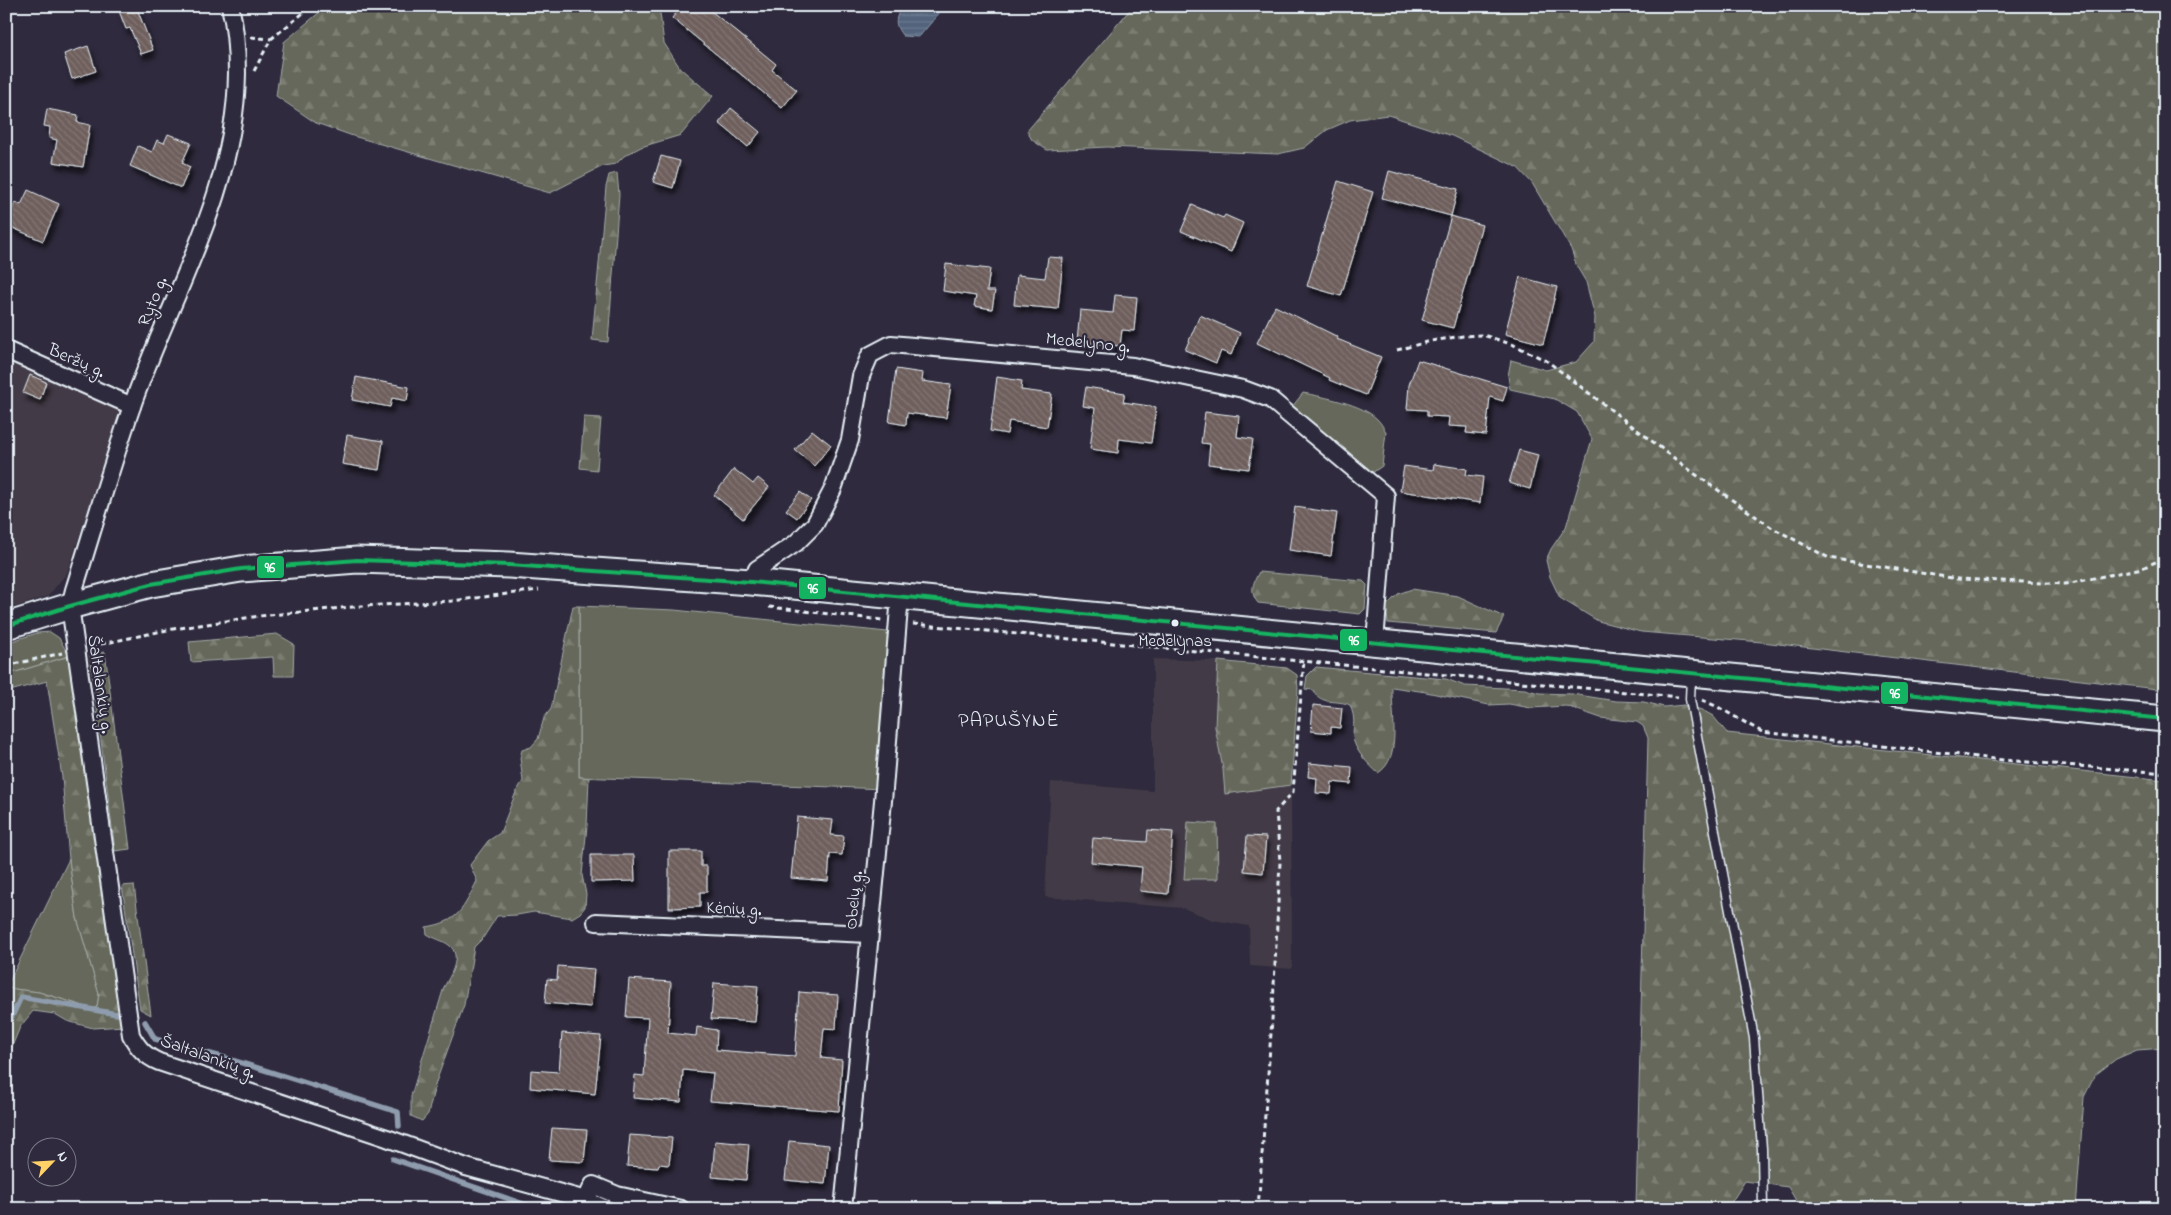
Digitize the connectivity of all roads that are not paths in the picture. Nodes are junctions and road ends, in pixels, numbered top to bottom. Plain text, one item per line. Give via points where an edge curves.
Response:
1 (230, 6) edge
2 (6, 350) edge
3 (132, 406) junction
4 (751, 582) junction
5 (900, 596) junction
6 (70, 606) junction
7 (6, 626) edge
8 (1375, 643) junction
9 (1691, 674) junction
10 (2165, 719) edge
11 (596, 922) dead end
12 (869, 934) junction
13 (586, 1200) junction
14 (606, 1209) edge
15 (681, 1209) edge
16 (843, 1209) edge
17 (1763, 1209) edge

1 - 3 street, Ryto g. via 237,35 237,85 229,150 217,191
2 - 3 street, Beržų g.
3 - 6 street, Ryto g.
4 - 5 main road
4 - 6 main road via 510,565 357,560 241,569 151,584
4 - 8 street, Medelyno g. via 757,569 796,542 815,524 833,488 850,440 861,376 870,355 891,344 1133,366 1244,389 1270,399 1386,496
5 - 8 main road
5 - 12 street, Obelų g.
6 - 7 main road
6 - 13 street, Šaltalankių g. via 131,1035 137,1046 158,1062 466,1167
8 - 9 main road
9 - 10 main road
9 - 17 lane via 1690,698 1754,1038
11 - 12 street, Kėnių g.
12 - 16 street, Obelų g.
13 - 14 street, Šaltalankių g.
13 - 15 street via 593,1185 617,1195

